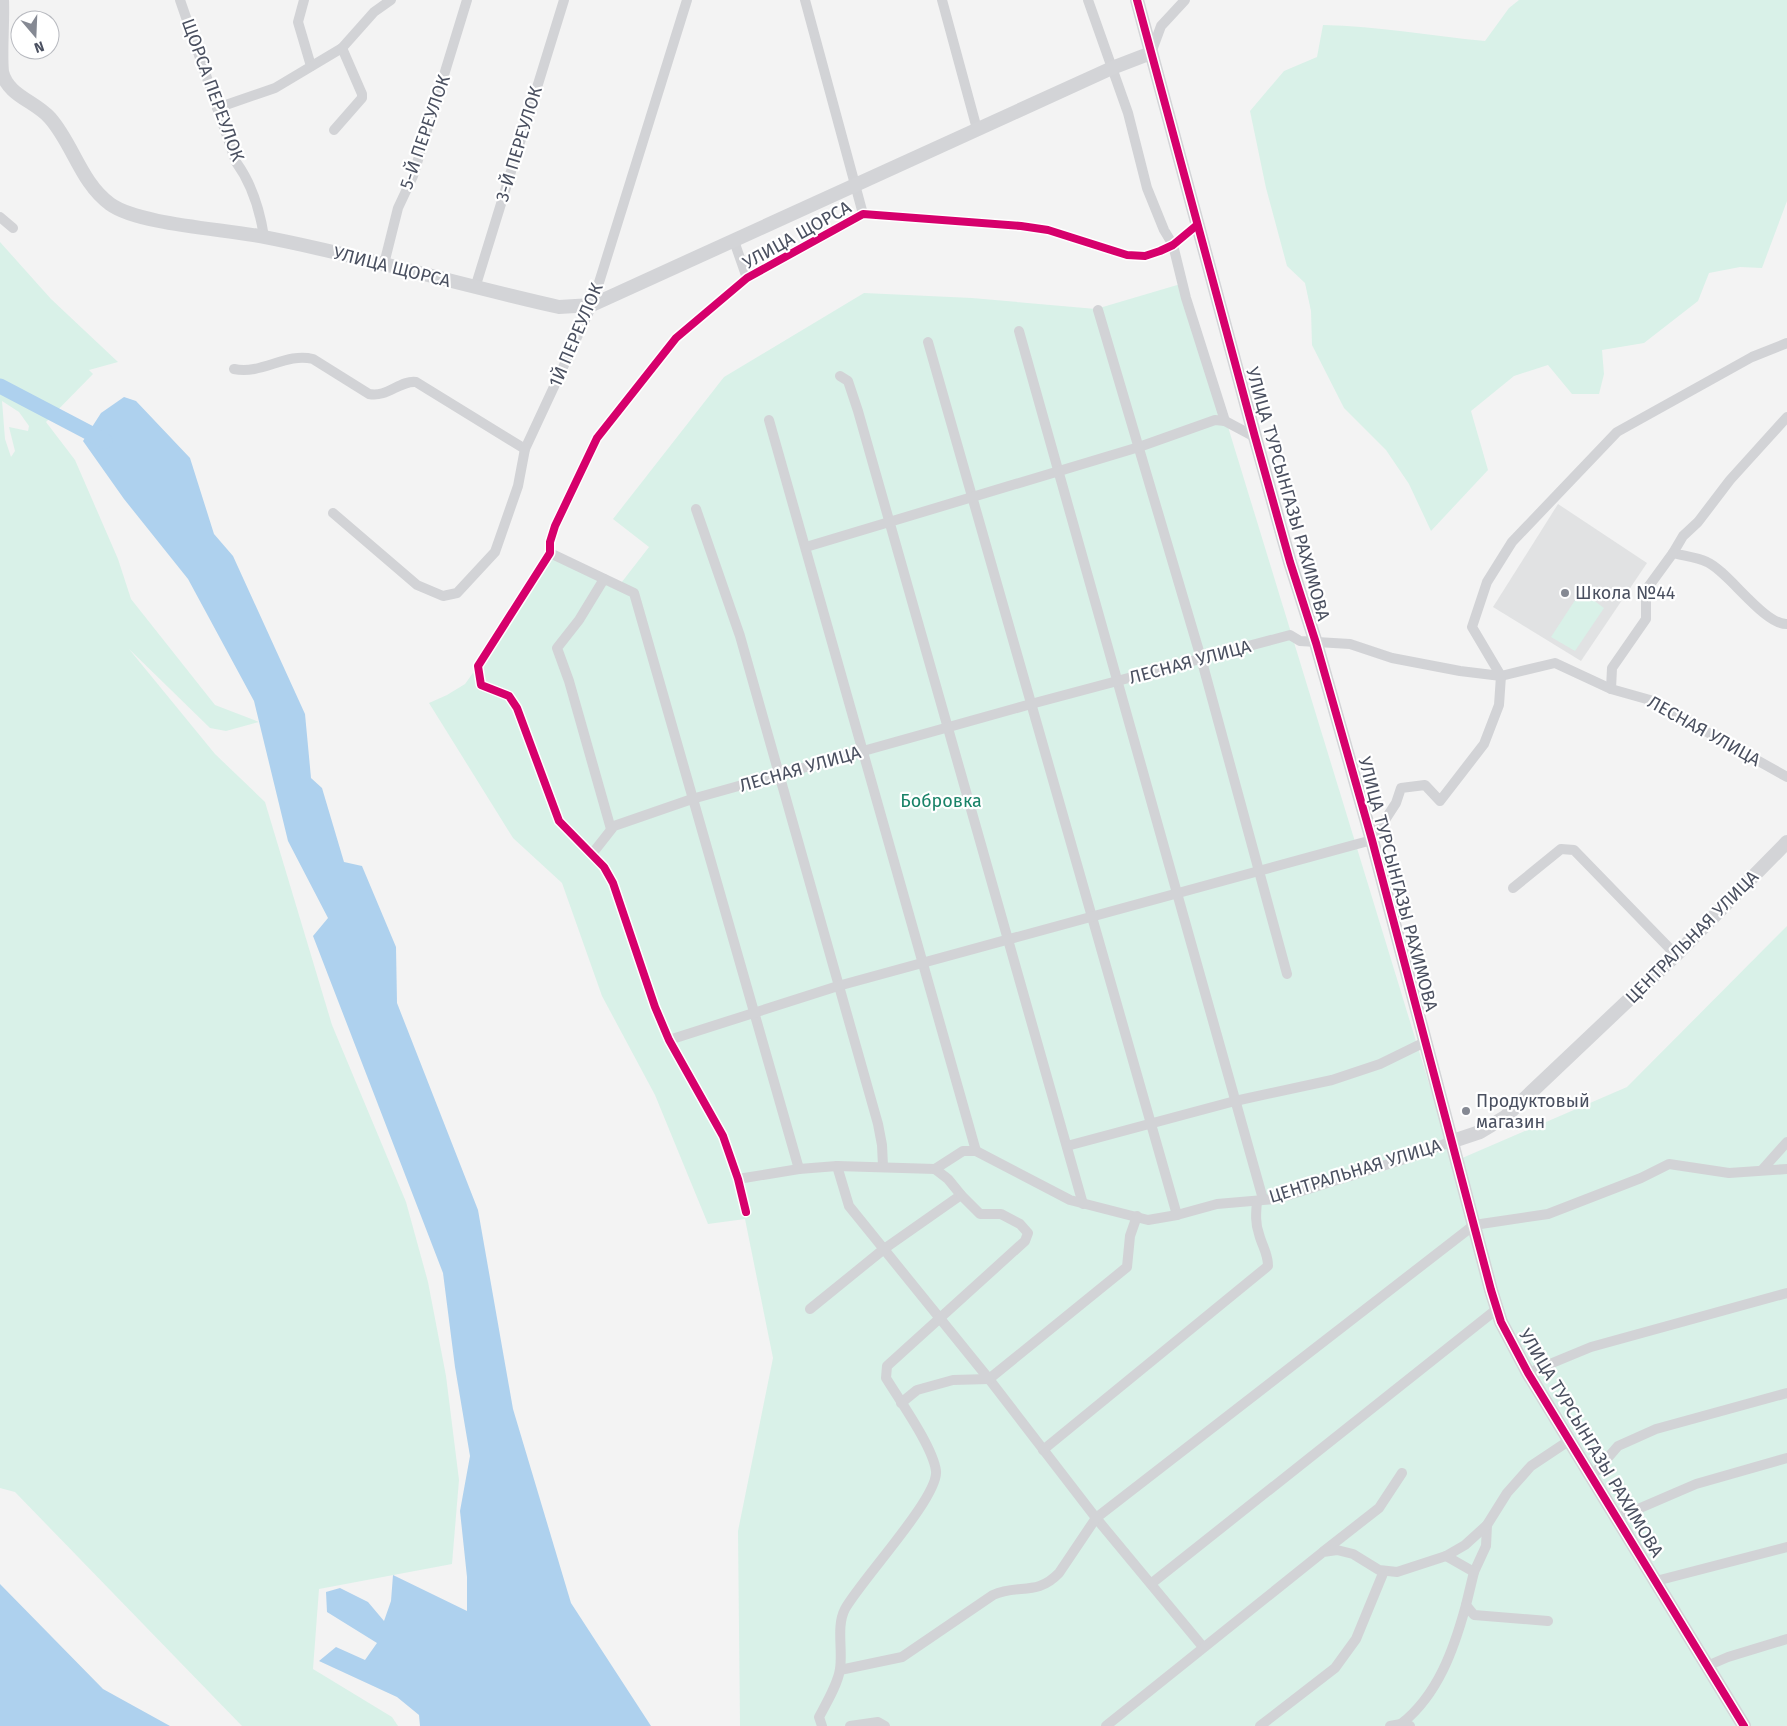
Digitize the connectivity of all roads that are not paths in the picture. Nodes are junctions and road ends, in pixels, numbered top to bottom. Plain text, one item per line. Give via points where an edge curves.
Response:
1 (2, 0) edge
2 (180, 0) edge
3 (304, 0) edge
4 (391, 0) edge
5 (467, 0) edge
6 (564, 0) edge
7 (687, 0) edge
8 (804, 0) edge
9 (942, 0) edge
10 (1088, 0) edge
11 (1137, 0) edge
12 (1185, 0) edge
13 (342, 48) junction
14 (1151, 53) junction
15 (311, 66) junction
16 (1112, 68) junction
17 (1, 74) edge
18 (217, 108) junction
19 (977, 129) junction
20 (334, 130) dead end
21 (856, 186) junction
22 (863, 214) junction
23 (0, 217) edge
24 (1197, 226) junction
25 (13, 228) dead end
26 (264, 237) junction
27 (734, 241) junction
28 (1173, 245) junction
29 (384, 264) junction
30 (747, 278) junction
31 (475, 288) junction
32 (592, 305) junction
33 (1098, 310) dead end
34 (1019, 331) dead end
35 (928, 342) dead end
36 (1787, 343) edge
37 (234, 369) dead end
38 (840, 376) dead end
39 (1787, 416) edge
40 (769, 420) dead end
41 (1225, 421) junction
42 (1255, 437) junction
43 (1139, 447) junction
44 (525, 449) junction
45 (1058, 472) junction
46 (972, 498) junction
47 (696, 509) dead end
48 (333, 513) dead end
49 (889, 522) junction
50 (806, 547) junction
51 (550, 553) junction
52 (1673, 553) junction
53 (604, 579) junction
54 (1787, 624) edge
55 (1316, 643) junction
56 (1201, 658) junction
57 (1501, 676) junction
58 (1117, 682) junction
59 (1611, 689) junction
60 (1031, 704) junction
61 (948, 728) junction
62 (863, 751) junction
63 (779, 776) junction
64 (1787, 777) edge
65 (692, 799) junction
66 (611, 828) junction
67 (1372, 840) junction
68 (1787, 842) edge
69 (592, 854) junction
70 (1259, 870) junction
71 (1513, 888) dead end
72 (1177, 894) junction
73 (1092, 917) junction
74 (1008, 941) junction
75 (1676, 955) junction
76 (924, 963) junction
77 (1287, 974) dead end
78 (838, 986) junction
79 (754, 1014) junction
80 (669, 1040) junction
81 (1425, 1042) junction
82 (1235, 1101) junction
83 (1150, 1122) junction
84 (1450, 1142) junction
85 (1787, 1142) edge
86 (1067, 1146) junction
87 (976, 1151) junction
88 (837, 1166) junction
89 (883, 1166) junction
90 (798, 1169) junction
91 (935, 1169) junction
92 (1787, 1169) edge
93 (1762, 1170) junction
94 (738, 1179) junction
95 (962, 1195) junction
96 (1260, 1200) junction
97 (1083, 1204) junction
98 (746, 1212) dead end
99 (1137, 1216) junction
100 (1177, 1216) junction
101 (1474, 1225) junction
102 (884, 1250) junction
103 (1787, 1293) edge
104 (810, 1309) dead end
105 (1497, 1309) junction
106 (938, 1317) junction
107 (1528, 1373) junction
108 (988, 1379) junction
109 (1787, 1393) edge
110 (901, 1402) junction
111 (1570, 1440) junction
112 (1043, 1450) junction
113 (1787, 1458) edge
114 (1402, 1473) dead end
115 (1592, 1476) junction
116 (1096, 1518) junction
117 (1617, 1518) junction
118 (1487, 1525) junction
119 (1787, 1548) edge
120 (1323, 1552) junction
121 (1446, 1556) junction
122 (1384, 1571) junction
123 (1474, 1572) junction
124 (1656, 1581) junction
125 (1152, 1583) junction
126 (1466, 1605) junction
127 (1548, 1621) dead end
128 (1787, 1639) edge
129 (1203, 1647) junction
130 (1707, 1666) junction
131 (840, 1670) junction
132 (1405, 1725) edge
133 (822, 1726) edge
134 (850, 1726) edge
135 (884, 1726) edge
136 (1106, 1726) edge
137 (1260, 1726) edge
138 (1390, 1726) edge
139 (1744, 1726) edge

1 - 17 street, УЛИЦА ЩОРСА
2 - 18 street, ЩОРСА ПЕРЕУЛОК
3 - 15 street via 298,22
4 - 13 street via 374,12
5 - 29 street, 5-Й ПЕРЕУЛОК via 413,176 398,208
6 - 31 street, 3-Й ПЕРЕУЛОК
7 - 32 street, 1Й ПЕРЕУЛОК
8 - 21 street
9 - 19 street
10 - 16 street
11 - 14 street, УЛИЦА ТУРСЫНГАЗЫ РАХИМОВА
12 - 14 street via 1161,26
13 - 15 street
13 - 20 street via 362,98
14 - 16 street, УЛИЦА ЩОРСА
14 - 24 street, УЛИЦА ТУРСЫНГАЗЫ РАХИМОВА
15 - 18 street via 275,88
16 - 19 street, УЛИЦА ЩОРСА
16 - 28 street via 1128,113 1147,188
17 - 26 street, УЛИЦА ЩОРСА via 14,92 50,118 94,188 110,204 123,212 146,218
18 - 26 street, ЩОРСА ПЕРЕУЛОК via 236,162 247,176 254,195
19 - 21 street, УЛИЦА ЩОРСА
21 - 22 street
21 - 27 street, УЛИЦА ЩОРСА
22 - 28 street, УЛИЦА ЩОРСА via 1048,230 1126,255 1145,256
22 - 30 street, УЛИЦА ЩОРСА
23 - 25 street
24 - 28 street, УЛИЦА ЩОРСА
24 - 42 street, УЛИЦА ТУРСЫНГАЗЫ РАХИМОВА
26 - 29 street, УЛИЦА ЩОРСА
27 - 30 street
27 - 32 street, УЛИЦА ЩОРСА
28 - 41 street via 1186,298
29 - 31 street, УЛИЦА ЩОРСА
30 - 51 street, УЛИЦА ЩОРСА via 676,338 597,438 555,526
31 - 32 street, УЛИЦА ЩОРСА via 558,307
32 - 44 street, 1Й ПЕРЕУЛОК
33 - 43 street
34 - 45 street
35 - 46 street
36 - 57 street via 1752,357 1617,432 1512,542 1487,582 1472,628
37 - 44 street via 254,371 306,357 377,396 416,382
38 - 49 street via 848,381
39 - 52 street via 1683,536
40 - 50 street
41 - 42 street
41 - 43 street via 1215,420
42 - 55 street, УЛИЦА ТУРСЫНГАЗЫ РАХИМОВА
43 - 45 street
43 - 56 street
44 - 48 street, 1Й ПЕРЕУЛОК via 518,486 495,552 457,593 443,596 424,589
45 - 46 street
45 - 58 street
46 - 49 street
46 - 60 street
47 - 63 street via 740,636
49 - 50 street
49 - 61 street
50 - 62 street
51 - 53 street
51 - 69 street, УЛИЦА ЩОРСА via 478,666 481,686 509,696 517,708 556,816
52 - 54 street via 1709,562 1754,604 1781,624
52 - 59 street via 1646,590 1646,619 1612,668
53 - 65 street via 634,593
53 - 66 street via 557,648
55 - 56 street, ЛЕСНАЯ УЛИЦА via 1300,642 1290,635
55 - 57 street, ЛЕСНАЯ УЛИЦА via 1350,644 1392,658
55 - 67 street, УЛИЦА ТУРСЫНГАЗЫ РАХИМОВА
56 - 58 street, ЛЕСНАЯ УЛИЦА
56 - 70 street
57 - 59 street, ЛЕСНАЯ УЛИЦА via 1555,663
57 - 67 street via 1499,705 1484,744 1440,801 1424,785 1401,788
58 - 60 street, ЛЕСНАЯ УЛИЦА
58 - 72 street
59 - 64 street, ЛЕСНАЯ УЛИЦА via 1650,700
60 - 61 street, ЛЕСНАЯ УЛИЦА
60 - 73 street
61 - 62 street, ЛЕСНАЯ УЛИЦА
61 - 74 street
62 - 63 street, ЛЕСНАЯ УЛИЦА
62 - 76 street
63 - 65 street, ЛЕСНАЯ УЛИЦА
63 - 78 street
65 - 66 street, ЛЕСНАЯ УЛИЦА
65 - 79 street
66 - 69 street
67 - 70 street
67 - 81 street, УЛИЦА ТУРСЫНГАЗЫ РАХИМОВА
68 - 75 street, ЦЕНТРАЛЬНАЯ УЛИЦА
69 - 80 street via 613,882
70 - 72 street
70 - 77 street
71 - 75 street via 1561,849 1574,850
72 - 73 street
72 - 82 street
73 - 74 street
73 - 83 street
74 - 76 street
74 - 86 street
75 - 84 street, ЦЕНТРАЛЬНАЯ УЛИЦА via 1505,1117 1480,1132
76 - 78 street
76 - 87 street
78 - 79 street
78 - 89 street via 878,1124
79 - 80 street
79 - 90 street
80 - 94 street via 717,1124
81 - 82 street via 1380,1064 1332,1080
81 - 84 street, УЛИЦА ТУРСЫНГАЗЫ РАХИМОВА
82 - 83 street
82 - 96 street
83 - 86 street
83 - 100 street
84 - 96 street, ЦЕНТРАЛЬНАЯ УЛИЦА via 1355,1175 1276,1199
84 - 101 street, УЛИЦА ТУРСЫНГАЗЫ РАХИМОВА
85 - 93 street
86 - 97 street
87 - 91 street via 963,1151
87 - 97 street, ЦЕНТРАЛЬНАЯ УЛИЦА
88 - 89 street
88 - 90 street
88 - 102 street via 849,1206
89 - 91 street
90 - 94 street
91 - 95 street
92 - 93 street
93 - 101 street via 1729,1173 1669,1164 1548,1214
94 - 98 street
95 - 102 street
95 - 106 street via 980,1214 1001,1214 1020,1224 1028,1233 1025,1241
96 - 100 street, ЦЕНТРАЛЬНАЯ УЛИЦА via 1217,1204
96 - 112 street via 1255,1217 1268,1255 1268,1266
97 - 99 street, ЦЕНТРАЛЬНАЯ УЛИЦА
99 - 100 street, ЦЕНТРАЛЬНАЯ УЛИЦА via 1148,1220
99 - 108 street via 1130,1236 1127,1266
101 - 105 street, УЛИЦА ТУРСЫНГАЗЫ РАХИМОВА
101 - 116 street
102 - 104 street
102 - 106 street
103 - 107 street via 1591,1346
105 - 107 street, УЛИЦА ТУРСЫНГАЗЫ РАХИМОВА
105 - 125 street
106 - 108 street
106 - 110 street via 887,1366 886,1378
107 - 111 street, УЛИЦА ТУРСЫНГАЗЫ РАХИМОВА
108 - 110 street via 953,1380 917,1390
108 - 112 street
109 - 115 street via 1656,1429 1618,1446
110 - 131 street via 933,1458 936,1474 931,1492 844,1611
111 - 115 street, УЛИЦА ТУРСЫНГАЗЫ РАХИМОВА
111 - 118 street via 1531,1466 1506,1492
112 - 116 street
113 - 117 street via 1696,1484
114 - 120 street via 1379,1508
115 - 117 street, УЛИЦА ТУРСЫНГАЗЫ РАХИМОВА
116 - 125 street
116 - 131 street via 1059,1573 1041,1587 1006,1589 993,1595 902,1658
117 - 124 street, УЛИЦА ТУРСЫНГАЗЫ РАХИМОВА
118 - 121 street via 1465,1545
118 - 123 street via 1486,1546
119 - 124 street
120 - 122 street via 1337,1550 1353,1554
120 - 129 street
121 - 122 street via 1397,1572
121 - 123 street
122 - 137 street via 1356,1639 1334,1668
123 - 126 street
124 - 130 street, УЛИЦА ТУРСЫНГАЗЫ РАХИМОВА
125 - 129 street
126 - 127 street via 1474,1615
126 - 132 street via 1443,1670
128 - 130 street
129 - 136 street
130 - 139 street, УЛИЦА ТУРСЫНГАЗЫ РАХИМОВА
131 - 133 street via 819,1717
132 - 138 street
134 - 135 street via 878,1722

